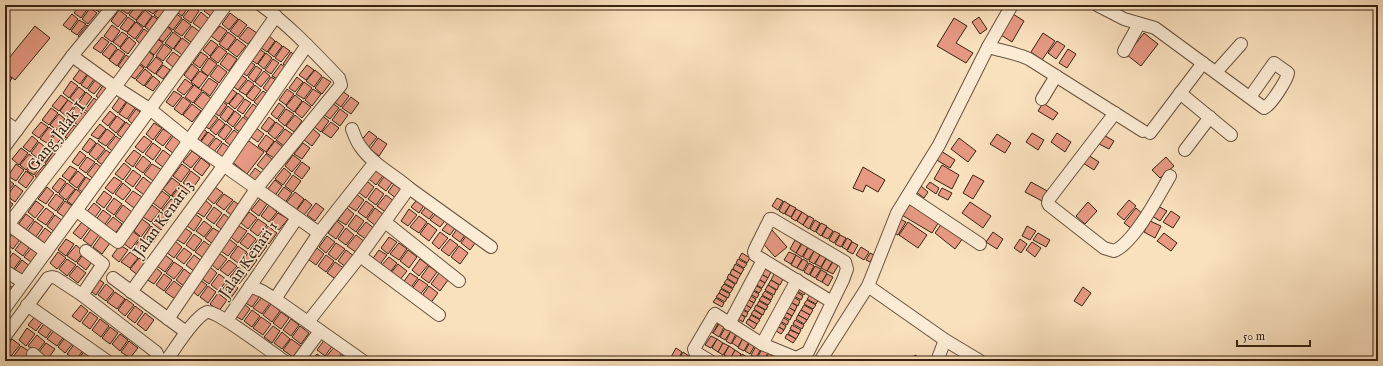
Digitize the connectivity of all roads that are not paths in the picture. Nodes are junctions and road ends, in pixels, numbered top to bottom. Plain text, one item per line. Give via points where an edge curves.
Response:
1 (114, 5) edge
2 (176, 5) edge
3 (226, 5) edge
4 (261, 5) edge
5 (1012, 5) edge
6 (1097, 5) edge
7 (276, 16) junction
8 (1139, 24) junction
9 (1241, 44) dead end
10 (307, 45) junction
11 (988, 47) junction
12 (1124, 51) dead end
13 (72, 56) junction
14 (1203, 63) junction
15 (1216, 72) junction
16 (1056, 76) junction
17 (116, 87) junction
18 (1180, 93) junction
19 (1250, 97) dead end
20 (1042, 100) dead end
21 (151, 110) junction
22 (1115, 113) junction
23 (1210, 117) junction
24 (5, 122) edge
25 (352, 129) dead end
26 (17, 130) junction
27 (1231, 135) dead end
28 (188, 140) junction
29 (5, 146) edge
30 (1185, 150) dead end
31 (375, 162) junction
32 (224, 165) junction
33 (1170, 176) dead end
34 (409, 188) junction
35 (256, 189) junction
36 (908, 196) junction
37 (77, 211) junction
38 (297, 218) junction
39 (385, 222) junction
40 (7, 223) edge
41 (319, 233) junction
42 (980, 244) dead end
43 (492, 246) dead end
44 (86, 251) dead end
45 (46, 252) junction
46 (360, 256) junction
47 (763, 260) junction
48 (5, 271) edge
49 (112, 278) dead end
50 (460, 280) dead end
51 (797, 280) junction
52 (23, 282) junction
53 (250, 286) junction
54 (868, 286) junction
55 (131, 292) junction
56 (82, 295) junction
57 (275, 299) junction
58 (832, 302) junction
59 (27, 305) junction
60 (5, 308) edge
61 (439, 315) dead end
62 (168, 319) junction
63 (227, 320) junction
64 (308, 322) junction
65 (729, 324) junction
66 (320, 331) junction
67 (186, 332) junction
68 (5, 336) edge
69 (945, 340) junction
70 (762, 344) junction
71 (808, 352) junction
72 (822, 360) edge
73 (107, 361) edge
74 (156, 361) edge
75 (166, 361) edge
76 (284, 361) edge
77 (298, 361) edge
78 (363, 361) edge
79 (710, 361) edge
80 (937, 361) edge
81 (980, 361) edge

1 - 13 street
2 - 17 street, Gang Jalak I
3 - 21 street
4 - 7 street
5 - 11 street
6 - 8 street
7 - 10 street
7 - 28 street
8 - 12 street
8 - 14 street via 1155,28
9 - 15 street
10 - 32 street, Jalan Kenari 3
10 - 35 street via 339,78 340,87
11 - 16 street via 1016,53
11 - 36 street via 939,145
13 - 17 street
13 - 26 street
14 - 15 street
14 - 18 street
15 - 19 street
16 - 20 street
16 - 22 street
17 - 21 street
17 - 40 street, Gang Jalak I
18 - 22 street via 1146,132
18 - 23 street
21 - 28 street
21 - 37 street
22 - 33 street via 1048,203 1104,248 1114,251 1138,228
23 - 27 street
23 - 30 street
24 - 26 street
25 - 31 street via 358,144
26 - 29 street
28 - 32 street
28 - 37 street via 118,242
31 - 34 street
31 - 41 street
32 - 35 street
32 - 55 street, Jalan Kenari 3
34 - 39 street
34 - 43 street
35 - 38 street
35 - 62 street
36 - 42 street
36 - 54 street via 897,213
37 - 45 street
38 - 41 street
38 - 53 street, Jalan Kenari 1
39 - 46 street
39 - 50 street
40 - 45 street, Gang Jalak I
41 - 57 street
44 - 56 street via 103,264
45 - 52 street
46 - 61 street
46 - 64 street
47 - 51 street
47 - 58 street via 754,252 772,219 845,262 847,269
47 - 65 street
48 - 52 street
49 - 55 street
51 - 58 street
51 - 70 street
52 - 60 street
53 - 57 street
53 - 63 street, Jalan Kenari 1
54 - 69 street
54 - 72 street
55 - 62 street
56 - 59 street via 52,277 48,278
56 - 74 street via 156,352
57 - 64 street
58 - 71 street
59 - 68 street
59 - 73 street
62 - 67 street
63 - 67 street via 215,313 207,312
63 - 76 street
64 - 66 street
65 - 70 street
65 - 79 street via 714,315 695,346 695,352
66 - 77 street
66 - 78 street
67 - 75 street
69 - 80 street
69 - 81 street
70 - 71 street via 796,358
71 - 72 street

